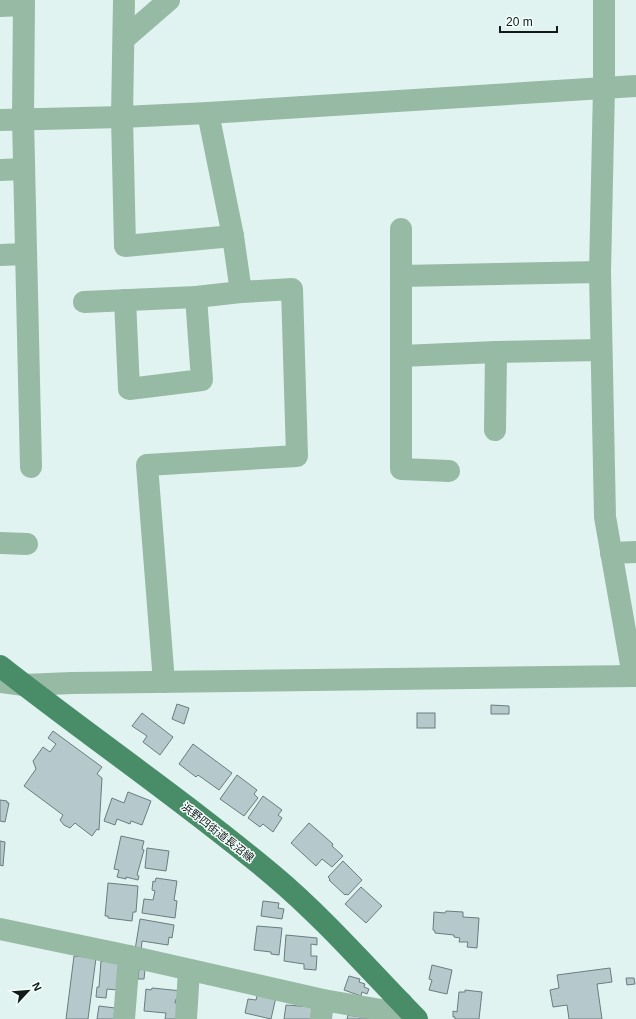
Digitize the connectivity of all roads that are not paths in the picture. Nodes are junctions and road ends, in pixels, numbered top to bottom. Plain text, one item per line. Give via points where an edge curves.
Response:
1 (124, 0) edge
2 (169, 0) edge
3 (604, 0) edge
4 (24, 3) edge
5 (0, 6) edge
6 (124, 39) junction
7 (636, 86) edge
8 (604, 88) junction
9 (208, 113) junction
10 (122, 117) junction
11 (23, 119) junction
12 (0, 120) edge
13 (24, 169) junction
14 (0, 170) edge
15 (401, 229) dead end
16 (233, 236) junction
17 (26, 254) junction
18 (0, 255) edge
19 (600, 272) junction
20 (401, 276) junction
21 (241, 292) junction
22 (196, 297) junction
23 (125, 300) junction
24 (84, 302) dead end
25 (601, 350) junction
26 (496, 352) junction
27 (401, 356) junction
28 (495, 430) dead end
29 (31, 467) dead end
30 (449, 471) dead end
31 (0, 543) edge
32 (27, 544) dead end
33 (636, 552) edge
34 (611, 553) junction
35 (0, 666) edge
36 (635, 676) edge
37 (0, 682) edge
38 (164, 682) junction
39 (24, 685) junction
40 (0, 933) edge
41 (129, 956) junction
42 (189, 970) junction
43 (402, 1004) junction
44 (322, 1010) edge
45 (124, 1019) edge
46 (186, 1019) edge
47 (417, 1019) edge

1 - 6 street
2 - 6 street
3 - 8 street
4 - 5 street
4 - 11 street
6 - 10 street
7 - 8 street
8 - 9 street
8 - 19 street
9 - 10 street
9 - 16 street
10 - 11 street
10 - 16 street via 126,246
11 - 12 street
11 - 13 street
13 - 14 street
13 - 17 street
15 - 20 street
16 - 21 street
17 - 18 street
17 - 29 street
19 - 20 street
19 - 25 street
20 - 27 street
21 - 22 street
21 - 38 street via 292,290 297,456 147,465
22 - 23 street
22 - 23 street via 202,380 129,389
23 - 24 street
25 - 26 street
25 - 34 street via 604,517
26 - 27 street
26 - 28 street
27 - 30 street via 401,469
31 - 32 street
33 - 34 street
34 - 36 street
35 - 39 main road, 浜野四街道長沼線
36 - 38 street
37 - 39 street
38 - 39 street
39 - 43 main road, 浜野四街道長沼線 via 220,832 275,877 317,915
40 - 41 street
41 - 42 street
41 - 45 street
42 - 44 street
42 - 46 street
43 - 44 street via 393,1012
43 - 47 main road, 浜野四街道長沼線

